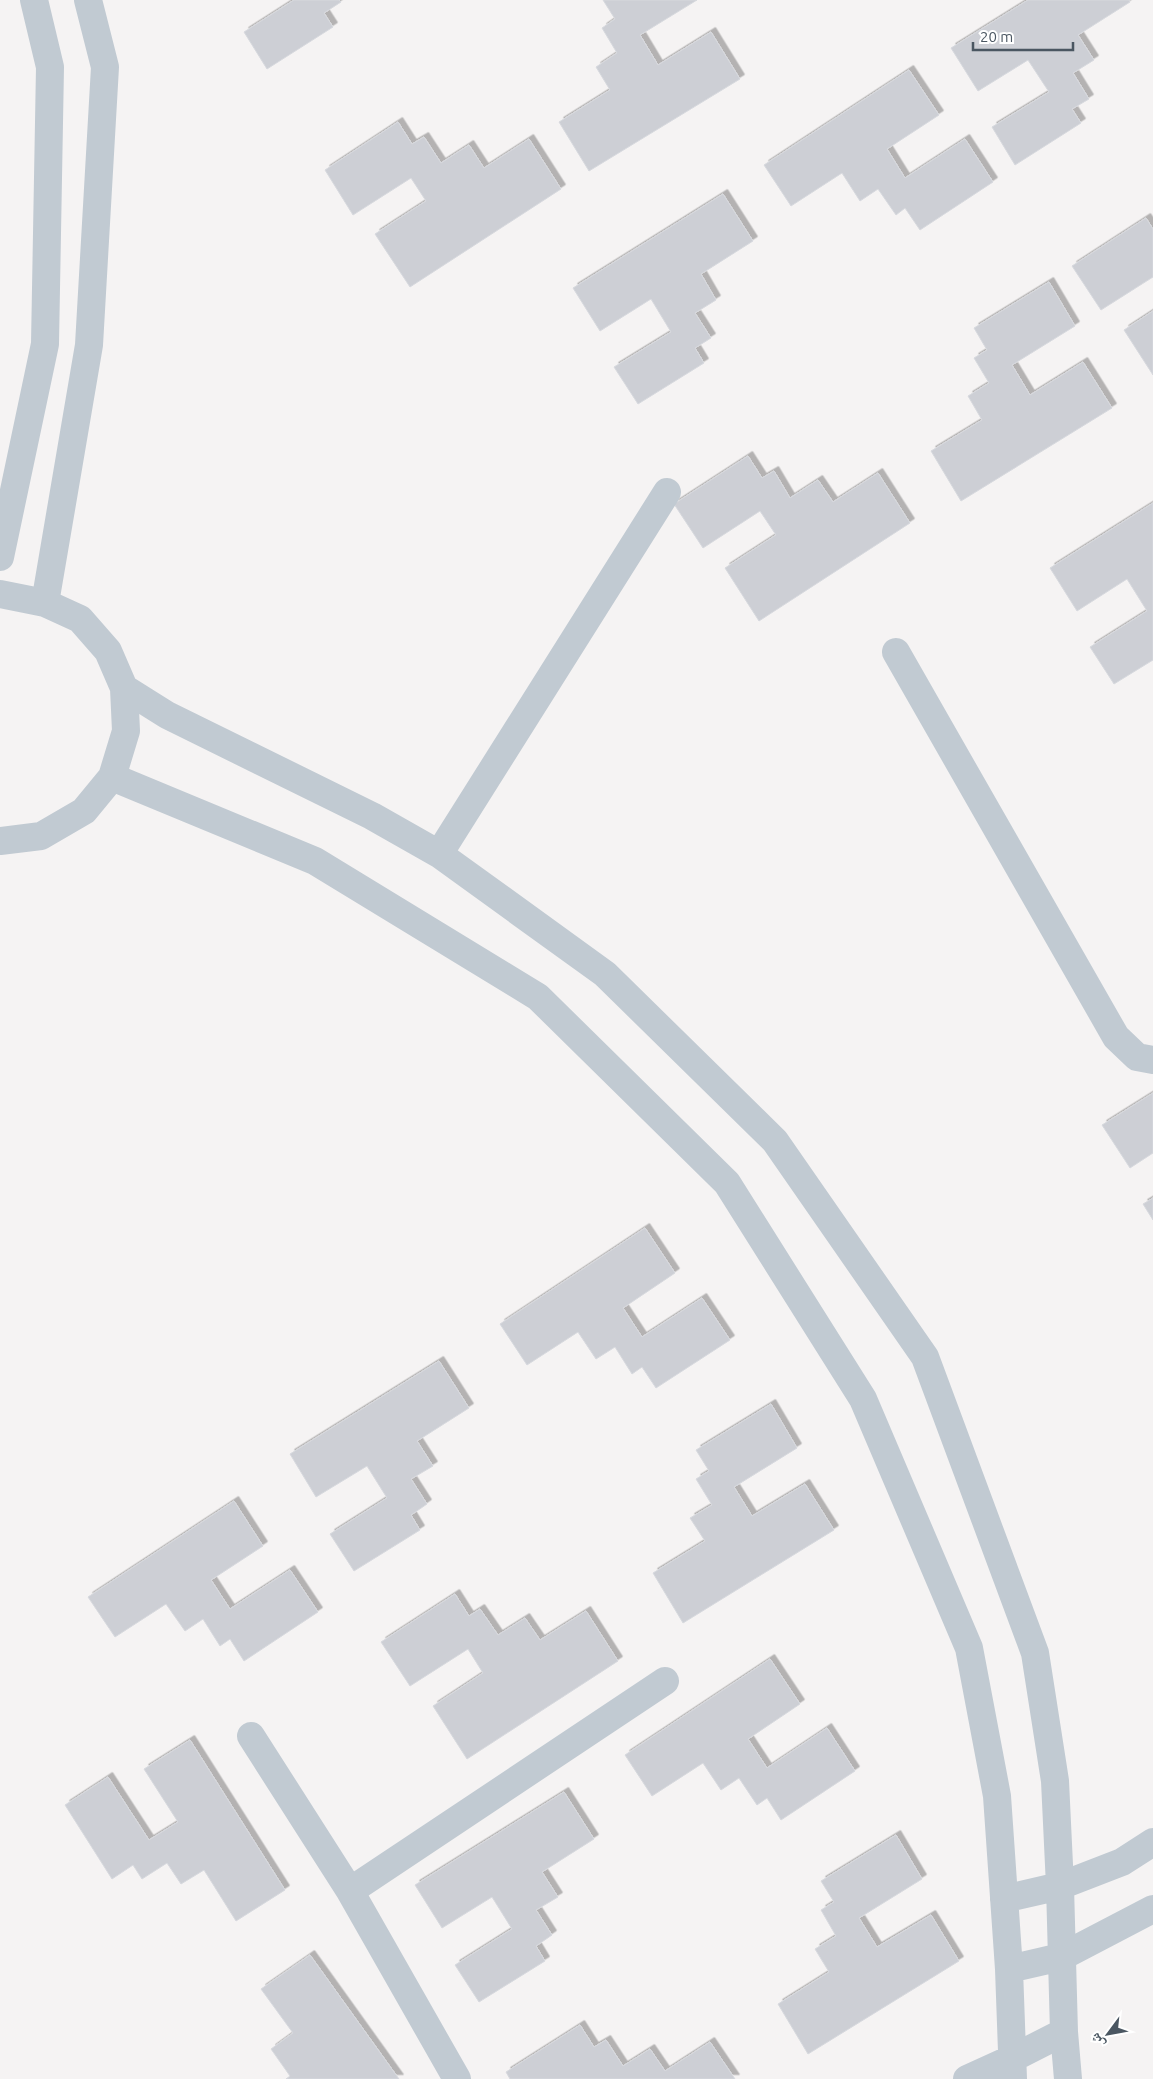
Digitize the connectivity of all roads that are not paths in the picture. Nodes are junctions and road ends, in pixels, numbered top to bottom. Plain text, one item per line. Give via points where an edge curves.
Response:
1 (34, 0) edge
2 (88, 0) edge
3 (667, 492) dead end
4 (0, 557) edge
5 (0, 594) edge
6 (45, 603) junction
7 (896, 652) dead end
8 (124, 688) junction
9 (112, 777) junction
10 (0, 841) edge
11 (439, 854) junction
12 (1153, 1060) edge
13 (665, 1681) dead end
14 (251, 1736) dead end
15 (1153, 1842) edge
16 (1060, 1886) junction
17 (350, 1890) junction
18 (1004, 1899) junction
19 (1153, 1909) edge
20 (1061, 1957) junction
21 (1009, 1969) junction
22 (1064, 2032) junction
23 (1012, 2069) edge
24 (457, 2079) edge
25 (967, 2079) edge
26 (1068, 2079) edge

1 - 4 street via 50,67 45,344
2 - 6 street via 105,67 89,345
3 - 11 street
5 - 6 street
6 - 8 street via 80,619 108,651
7 - 12 street via 1116,1037 1137,1057
8 - 9 street via 126,731
8 - 11 street via 167,715 372,816
9 - 10 street via 84,811 41,836
9 - 18 street via 315,861 538,998 727,1183 864,1399 969,1648 997,1796
11 - 16 street via 605,974 775,1141 925,1357 1035,1653 1055,1781
13 - 17 street
14 - 17 street
15 - 16 street via 1122,1862
16 - 18 street
16 - 20 street
17 - 24 street
18 - 21 street
19 - 20 street
20 - 21 street
20 - 22 street
21 - 23 street
22 - 23 street
22 - 26 street
23 - 25 street

